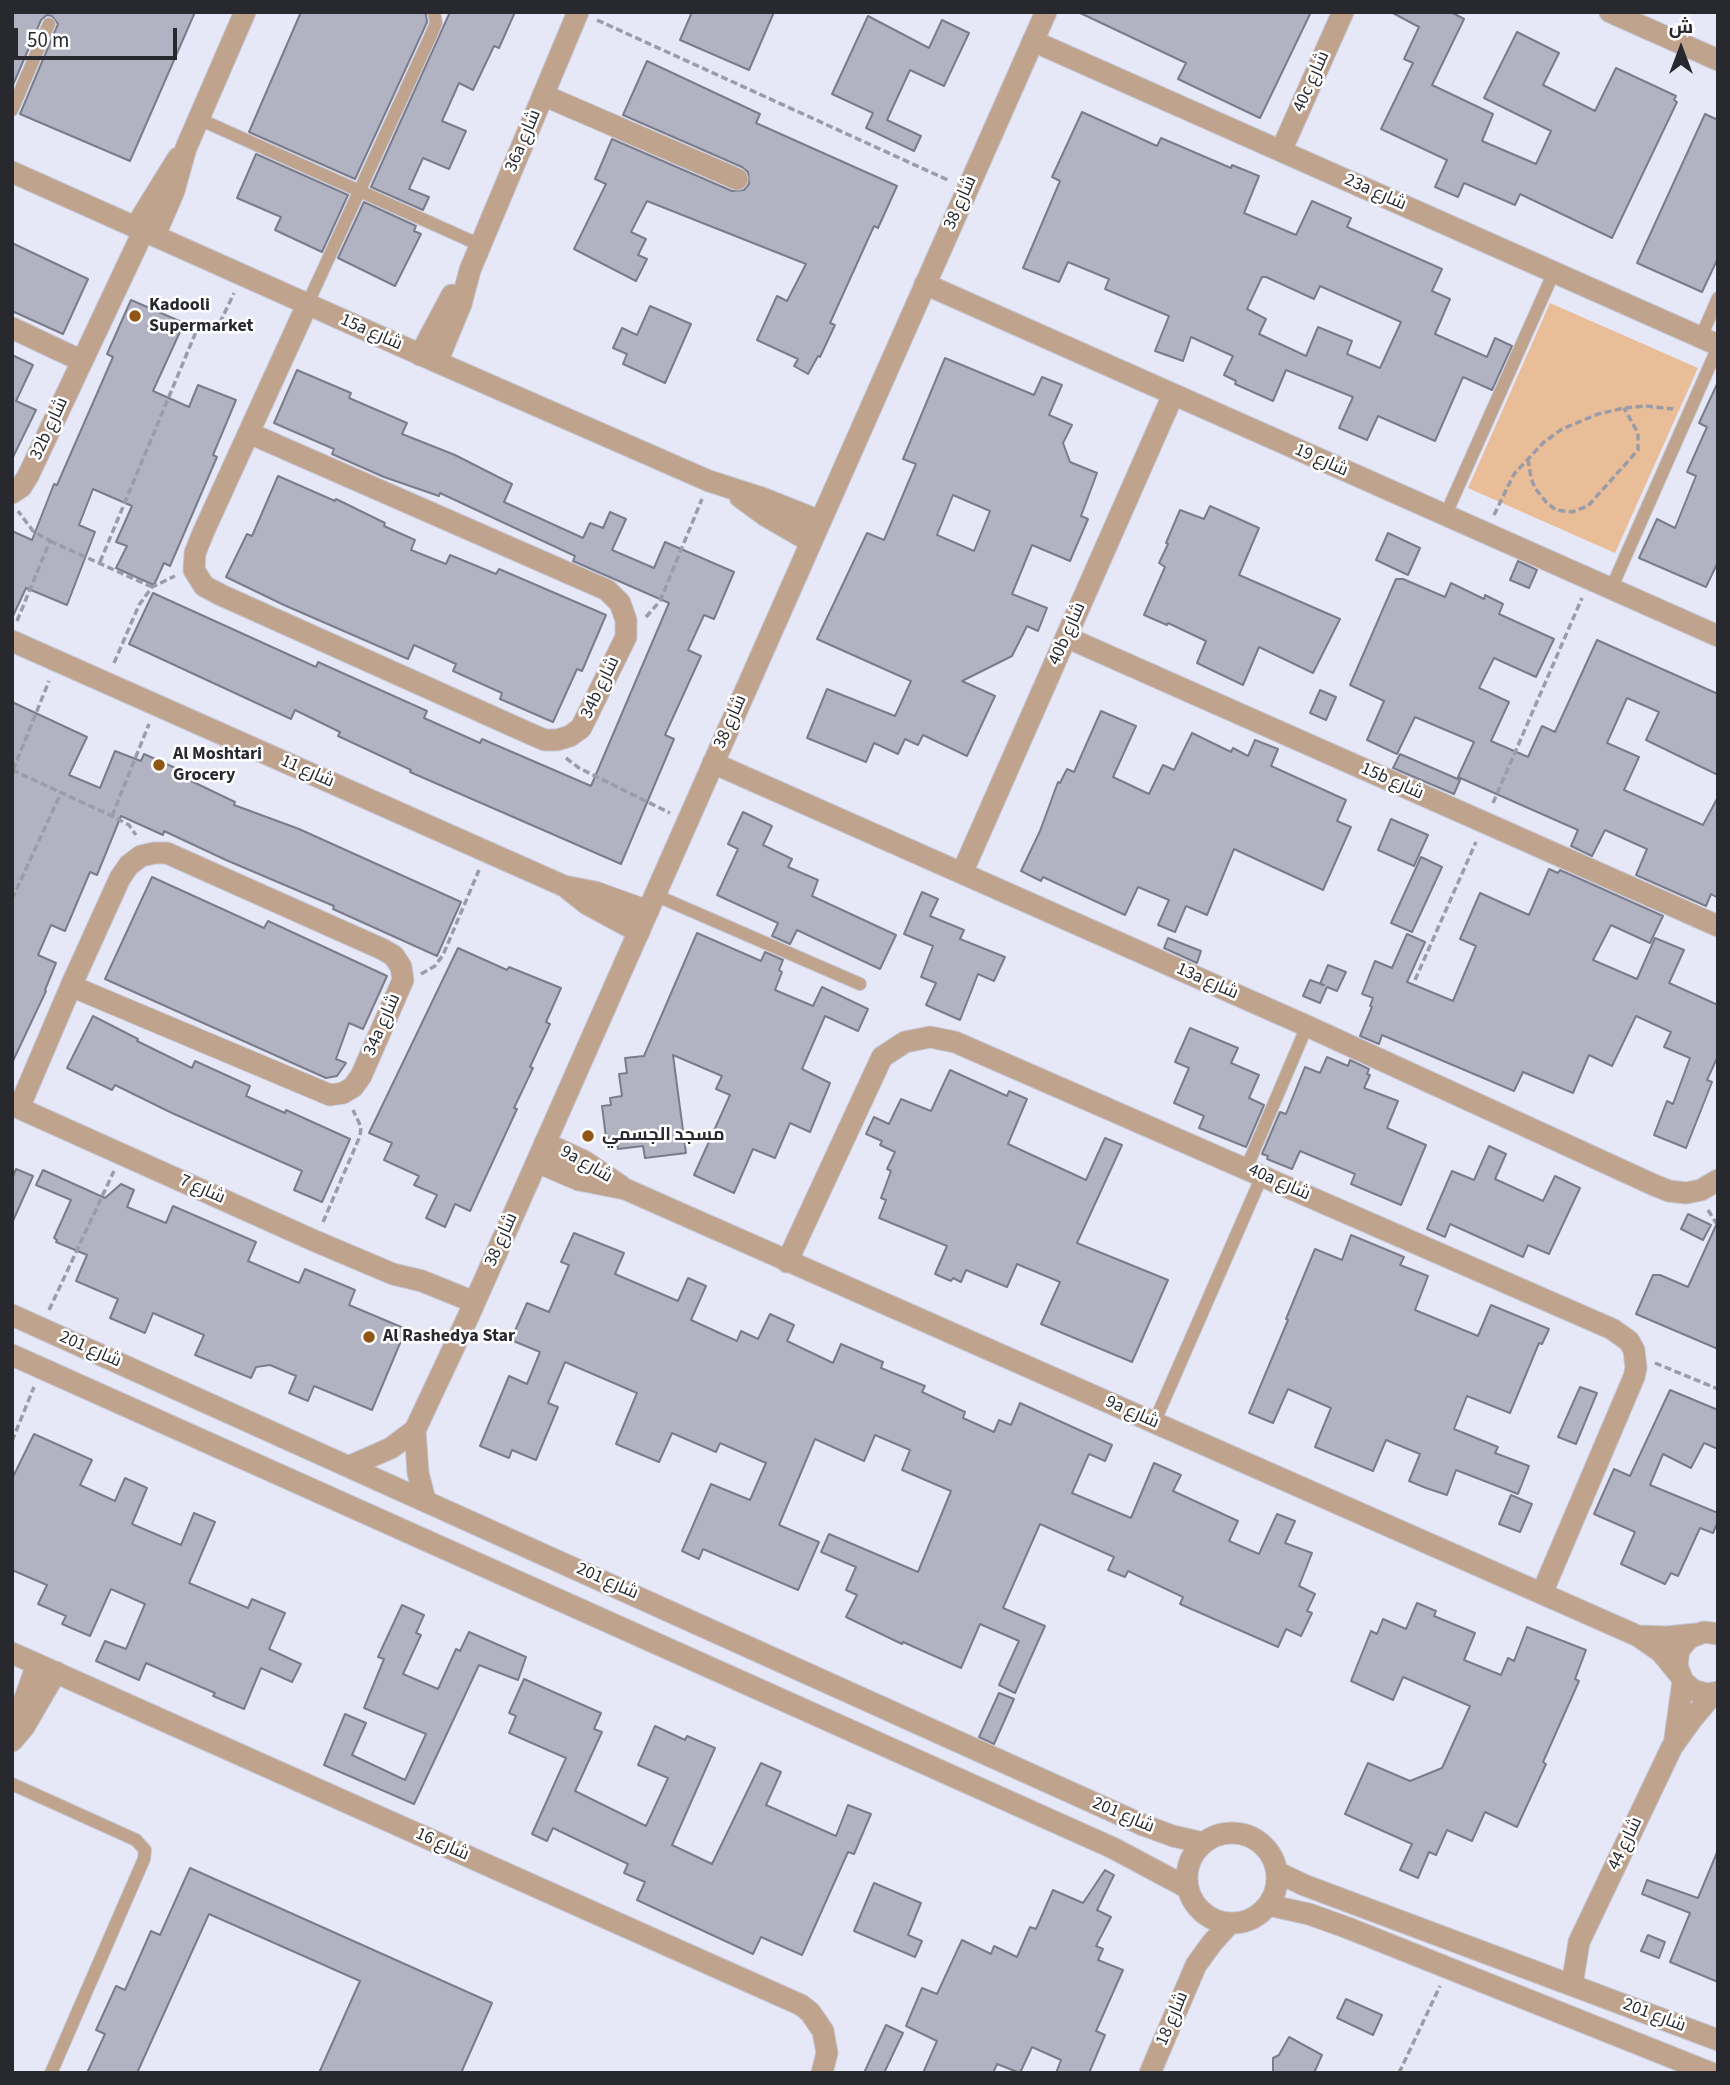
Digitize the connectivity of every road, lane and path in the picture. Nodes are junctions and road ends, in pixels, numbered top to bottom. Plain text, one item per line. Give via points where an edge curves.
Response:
1 (245, 12) edge
2 (434, 12) edge
3 (1046, 12) edge
4 (1343, 12) edge
5 (1610, 12) edge
6 (584, 15) edge
7 (49, 24) dead end
8 (1033, 41) junction
9 (1716, 55) edge
10 (543, 95) junction
11 (12, 110) edge
12 (199, 118) junction
13 (1281, 151) junction
14 (12, 172) edge
15 (737, 179) dead end
16 (967, 189) junction
17 (361, 191) junction
18 (145, 231) junction
19 (480, 245) junction
20 (1554, 272) junction
21 (243, 275) junction
22 (925, 284) junction
23 (1718, 298) edge
24 (307, 305) junction
25 (12, 328) edge
26 (1712, 343) edge
27 (429, 359) junction
28 (82, 361) junction
29 (1173, 394) junction
30 (1624, 408) junction
31 (1688, 414) junction
32 (249, 433) junction
33 (1528, 457) junction
34 (709, 481) junction
35 (731, 489) junction
36 (14, 500) edge
37 (1445, 516) junction
38 (820, 521) junction
39 (1485, 533) junction
40 (50, 541) junction
41 (811, 542) junction
42 (100, 562) junction
43 (194, 570) junction
44 (1589, 580) junction
45 (152, 587) junction
46 (1611, 589) junction
47 (12, 632) edge
48 (1718, 636) edge
49 (625, 637) junction
50 (1066, 637) junction
51 (12, 641) edge
52 (57, 661) junction
53 (105, 683) junction
54 (156, 706) junction
55 (557, 740) junction
56 (713, 763) junction
57 (13, 770) edge
58 (61, 793) junction
59 (113, 816) junction
60 (687, 822) junction
61 (1485, 823) junction
62 (487, 851) junction
63 (141, 856) junction
64 (962, 873) junction
65 (564, 886) junction
66 (12, 899) edge
67 (651, 903) junction
68 (1718, 926) edge
69 (639, 932) junction
70 (1415, 979) dead end
71 (403, 980) junction
72 (860, 984) dead end
73 (71, 986) junction
74 (1307, 1026) junction
75 (342, 1093) junction
76 (15, 1107) edge
77 (541, 1153) junction
78 (122, 1155) junction
79 (1254, 1172) junction
80 (1710, 1185) edge
81 (315, 1241) junction
82 (788, 1262) junction
83 (472, 1309) junction
84 (12, 1315) edge
85 (41, 1328) junction
86 (12, 1355) edge
87 (1636, 1359) junction
88 (41, 1368) junction
89 (1718, 1389) edge
90 (1154, 1423) junction
91 (415, 1430) junction
92 (12, 1441) edge
93 (350, 1466) junction
94 (425, 1500) junction
95 (1542, 1593) junction
96 (1709, 1630) edge
97 (1639, 1636) junction
98 (12, 1653) edge
99 (47, 1668) junction
100 (1681, 1677) junction
101 (1716, 1693) edge
102 (12, 1741) edge
103 (1672, 1747) junction
104 (12, 1784) edge
105 (1203, 1843) junction
106 (1277, 1872) junction
107 (1188, 1888) junction
108 (1268, 1905) junction
109 (1198, 1907) junction
110 (1230, 1923) junction
111 (1579, 1942) junction
112 (1196, 1965) junction
113 (1545, 1974) junction
114 (1441, 1984) dead end
115 (1572, 1985) junction
116 (1718, 2040) edge
117 (51, 2073) edge
118 (822, 2073) edge
119 (1150, 2073) edge
120 (1399, 2073) edge
121 (1710, 2073) edge

1 - 12 street, 32b شارع
2 - 17 lane via 436,23
3 - 8 street, شارع 38
4 - 13 street, 40c شارع
5 - 9 street
6 - 10 street, 36a شارع
6 - 16 path
7 - 11 lane
8 - 13 street, 23a شارع
8 - 16 street, شارع 38
10 - 15 street
10 - 19 street, 36a شارع
12 - 17 lane
12 - 18 street, 32b شارع via 186,148 165,176
13 - 20 street, 23a شارع
14 - 18 street, 15a شارع
16 - 22 street, شارع 38
17 - 19 lane
17 - 24 lane
18 - 21 street, 15a شارع
18 - 28 street, 32b شارع
19 - 27 street, 36a شارع via 470,270 450,298
20 - 26 street, 23a شارع
20 - 37 lane
21 - 24 street, 15a شارع
21 - 42 path via 215,333 198,327
22 - 29 street, شارع 19
22 - 38 street, شارع 38
23 - 26 lane
24 - 27 street, 15a شارع
24 - 32 street
25 - 28 street
26 - 31 lane
27 - 34 street, 15a شارع
28 - 36 street, 32b شارع
29 - 37 street, شارع 19
29 - 50 street, 40b شارع
30 - 31 path via 1659,406
30 - 33 path via 1562,429
30 - 33 path via 1638,433 1638,450 1581,510 1563,512 1546,502 1531,478
31 - 46 lane
32 - 43 street via 203,533
32 - 49 street, 34b شارع via 607,590 620,603
33 - 39 path via 1514,474
34 - 35 street, 15a شارع
34 - 49 path via 660,601
35 - 38 street, 15a شارع
35 - 41 street, 15a شارع
36 - 40 path via 33,531
37 - 39 street, شارع 19
38 - 41 street, شارع 38
39 - 44 street, شارع 19
40 - 42 path
40 - 47 path
41 - 56 street, شارع 38
42 - 45 path
43 - 45 path
43 - 55 street via 204,586 221,595 533,735
44 - 46 street, شارع 19
44 - 61 path
45 - 53 path via 139,605
46 - 48 street, شارع 19
49 - 55 street, 34b شارع via 581,728
50 - 61 street, 15b شارع
50 - 64 street, 40b شارع
51 - 52 street, شارع 11
52 - 53 street, شارع 11
52 - 57 path
53 - 54 street, شارع 11
54 - 59 path
54 - 62 street, شارع 11
55 - 60 path via 566,758 579,768
56 - 60 street, شارع 38
56 - 64 street, 13a شارع
57 - 58 path
58 - 59 path
58 - 66 path
59 - 63 path via 129,825 139,839
60 - 67 street, شارع 38
61 - 68 street, 15b شارع
61 - 70 path
62 - 65 street, شارع 11
62 - 71 path via 443,955 435,966
63 - 71 street, 34a شارع via 167,853 382,950 394,956
63 - 73 street via 120,878
64 - 74 street, 13a شارع
65 - 67 street, شارع 11
65 - 69 street, شارع 11
67 - 69 street, شارع 38
67 - 72 lane
69 - 77 street, شارع 38
71 - 75 street, 34a شارع via 361,1076
73 - 75 street via 318,1091
73 - 76 street
74 - 79 lane
74 - 80 street, 13a شارع via 1669,1191 1685,1193
75 - 81 path via 358,1118 360,1136
76 - 78 street, شارع 7
77 - 82 street, 9a شارع via 595,1167 625,1189
77 - 83 street, شارع 38
78 - 81 street, شارع 7
78 - 85 path
79 - 82 street, 40a شارع via 955,1042 917,1039 882,1057
79 - 87 street, 40a شارع via 1612,1329 1629,1341
79 - 90 lane
81 - 83 street, شارع 7 via 393,1274 416,1290
82 - 90 street, 9a شارع
83 - 91 street, شارع 38
84 - 85 street, شارع 201
85 - 93 street, شارع 201
86 - 88 street, شارع 201
87 - 89 path
87 - 95 street via 1634,1377
88 - 92 path
88 - 107 street, شارع 201 via 1113,1848
90 - 95 street, 9a شارع
91 - 93 street, شارع 38 via 391,1448
91 - 94 street, شارع 38 via 416,1466
93 - 94 street, شارع 201
94 - 105 street, شارع 201 via 1143,1825
95 - 97 street, 9a شارع
96 - 97 street, 9a شارع
96 - 100 street, شارع 44 via 1679,1650
97 - 100 street, 9a شارع via 1661,1652
98 - 99 street, شارع 16
99 - 102 street via 24,1727
99 - 118 street, شارع 16 via 801,2006 823,2032 827,2053
100 - 101 street via 1700,1693
100 - 103 street, شارع 44
101 - 103 street, شارع 44
103 - 111 street, شارع 44
104 - 117 lane via 140,1842 145,1850
105 - 106 street via 1233,1833 1253,1838 1269,1852
105 - 107 street via 1191,1858
106 - 108 street
106 - 113 street, شارع 201
107 - 109 street
108 - 110 street via 1251,1919
108 - 121 street, شارع 201 via 1348,1928
109 - 110 street via 1212,1918
109 - 112 street, شارع 18
110 - 112 street, شارع 18
111 - 113 street, شارع 44
111 - 115 street, شارع 44
112 - 119 street, شارع 18
113 - 115 street, شارع 201
114 - 120 path
115 - 116 street, شارع 201

